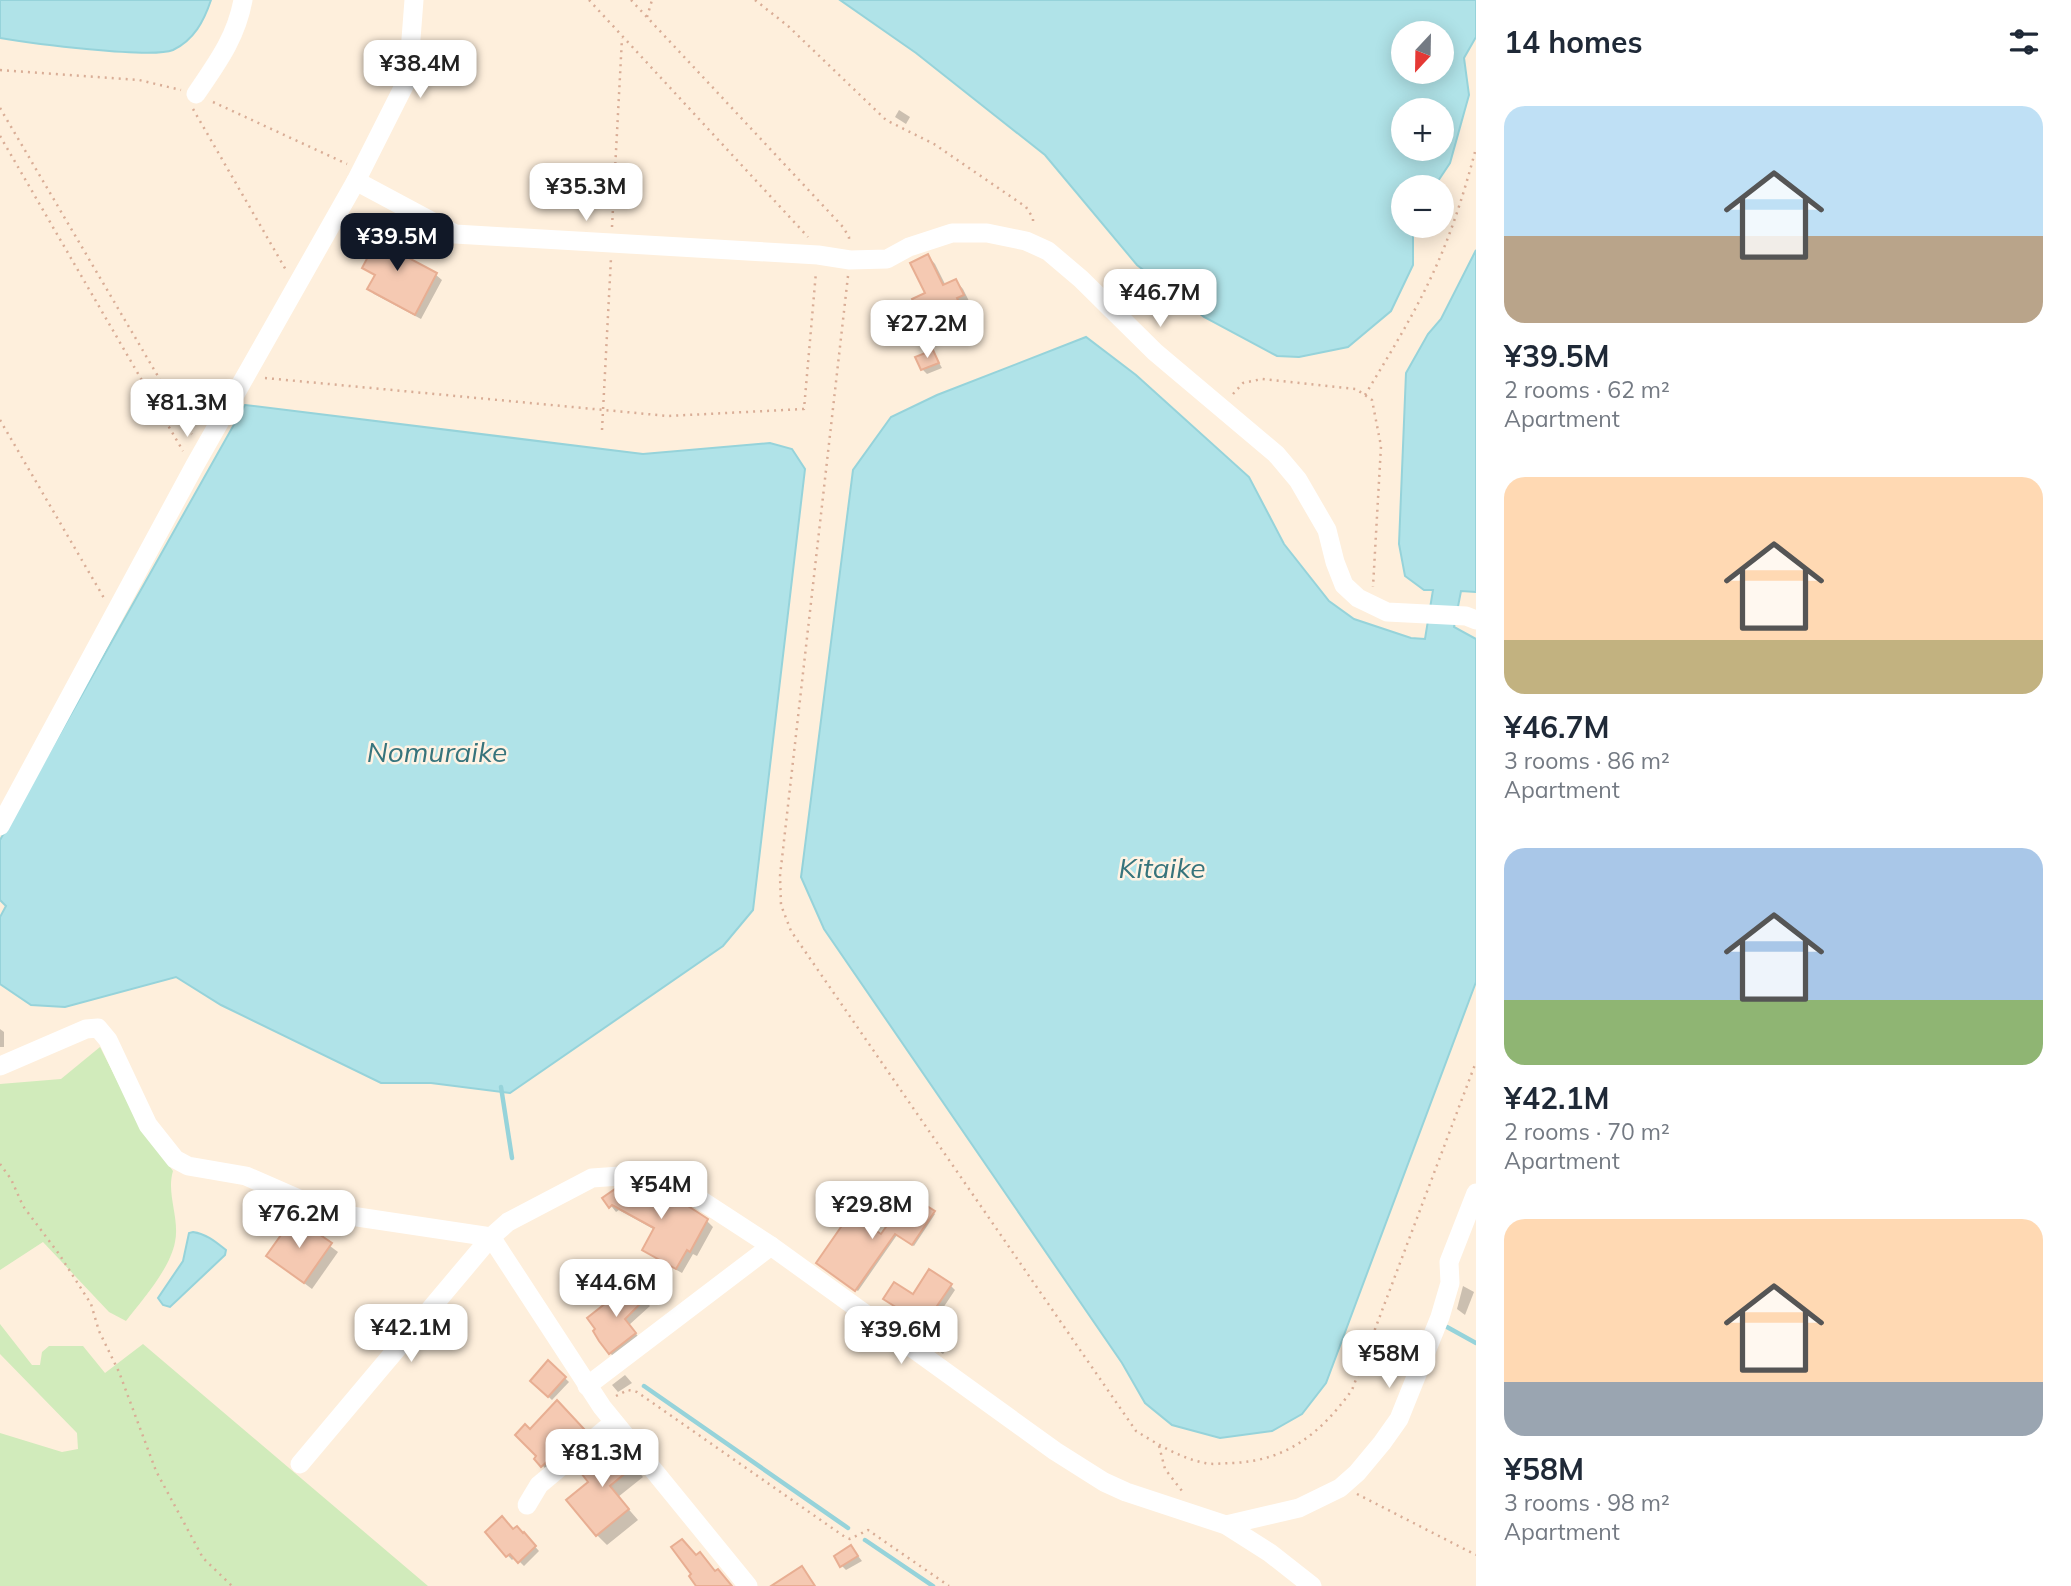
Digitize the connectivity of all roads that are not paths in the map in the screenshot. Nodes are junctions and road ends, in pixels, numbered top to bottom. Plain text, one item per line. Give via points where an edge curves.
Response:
1 (243, 0) edge
2 (414, 0) edge
3 (196, 94) road end
4 (359, 176) junction
5 (1471, 618) edge
6 (0, 826) edge
7 (0, 1066) edge
8 (1476, 1193) edge
9 (491, 1237) junction
10 (771, 1247) junction
11 (587, 1386) junction
12 (608, 1415) junction
13 (300, 1464) dead end
14 (527, 1505) dead end
15 (1226, 1525) junction
16 (748, 1586) edge
17 (1312, 1586) edge

1 - 3 street via 236,29
2 - 4 street via 408,78
4 - 5 street via 455,234 849,260 887,259 952,233 987,233 1026,241 1048,251 1081,279 1155,352 1276,454 1298,480 1327,530 1344,585 1358,598 1387,612
4 - 6 street via 199,457
7 - 9 street via 98,1028 148,1125 175,1158 188,1166 246,1175 351,1216
8 - 15 street via 1450,1262 1450,1283 1440,1317 1399,1419 1374,1453 1342,1486 1299,1508
9 - 10 street via 508,1222 592,1178 648,1174 673,1182
9 - 11 street
9 - 13 street
10 - 11 street
10 - 15 street via 1104,1482
11 - 12 street
12 - 14 street via 539,1486
12 - 16 street
15 - 17 street

